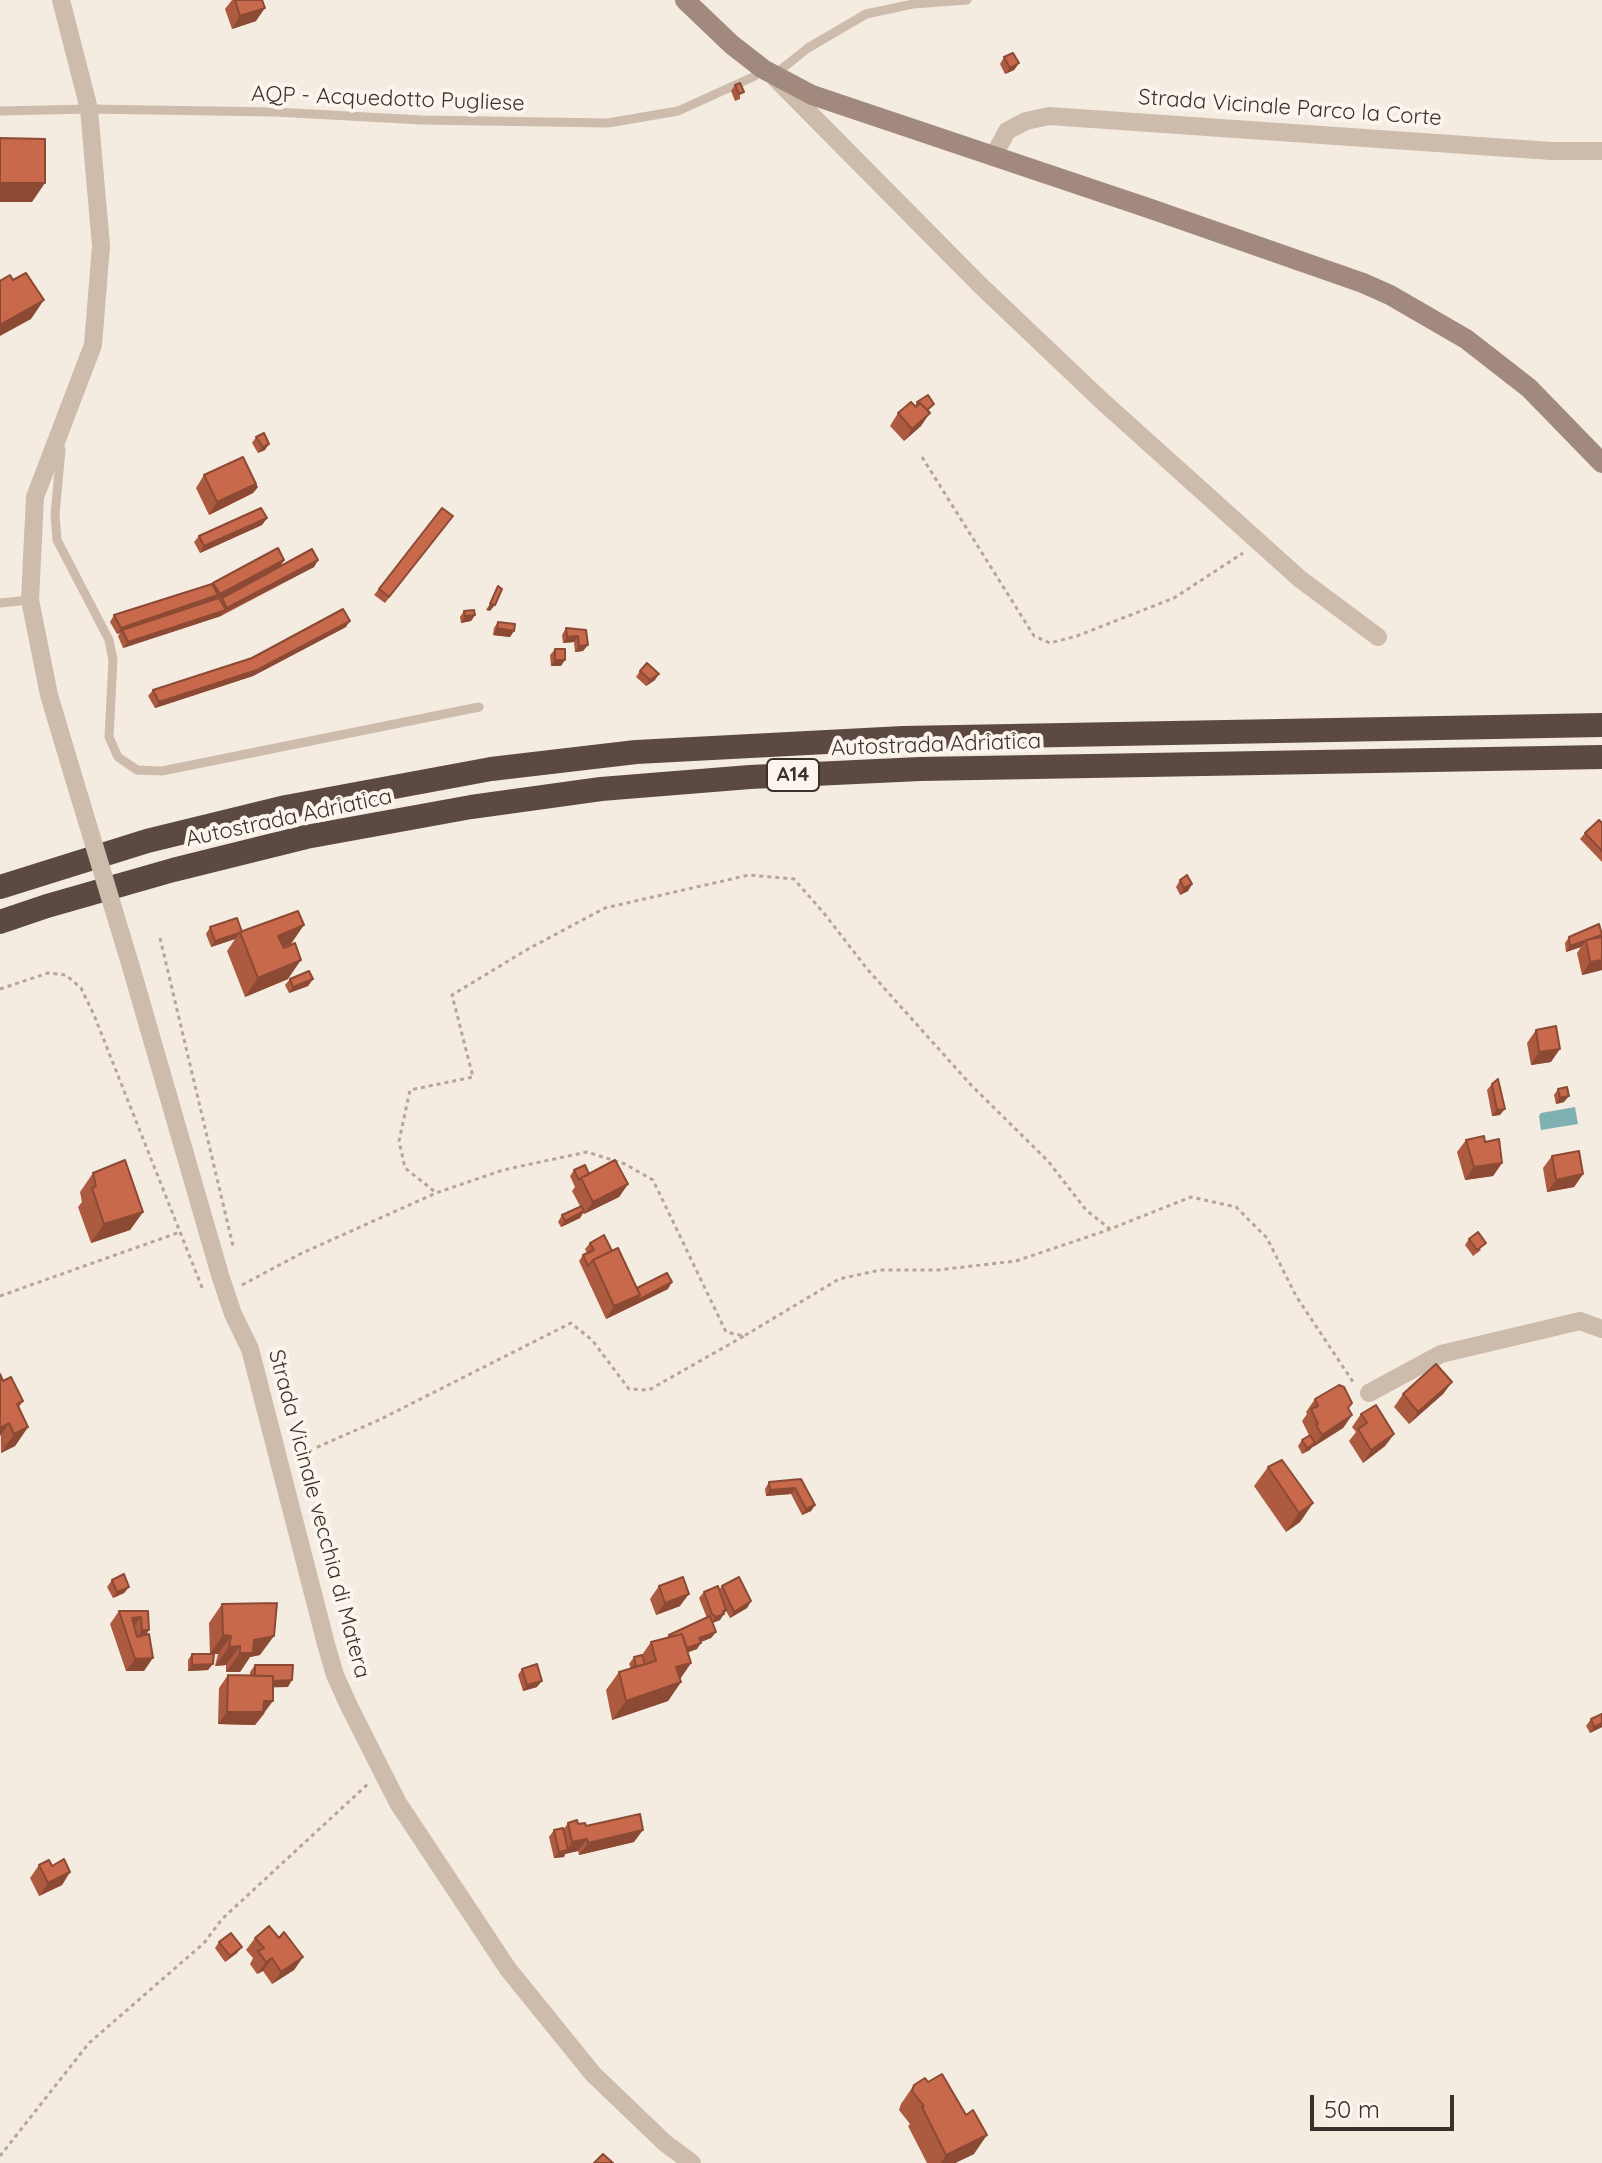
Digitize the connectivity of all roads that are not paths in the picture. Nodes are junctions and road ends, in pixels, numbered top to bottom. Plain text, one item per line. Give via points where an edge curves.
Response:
1 (61, 0) edge
2 (685, 0) edge
3 (967, 0) edge
4 (768, 72) junction
5 (89, 109) junction
6 (0, 111) edge
7 (1602, 151) edge
8 (993, 157) junction
9 (57, 436) junction
10 (1602, 463) edge
11 (30, 600) junction
12 (0, 603) edge
13 (1378, 637) dead end
14 (479, 707) dead end
15 (1602, 725) edge
16 (1602, 757) edge
17 (0, 887) edge
18 (0, 922) edge
19 (1602, 1329) edge
20 (1369, 1393) road end
21 (692, 2163) edge

1 - 5 street
2 - 4 street
3 - 4 lane, AQP - Acquedotto Pugliese via 866,14
4 - 5 lane, AQP - Acquedotto Pugliese via 678,111 608,123
4 - 8 street via 826,100
4 - 13 street via 1101,400 1300,579
5 - 6 lane, AQP - Acquedotto Pugliese
5 - 9 street via 101,246 93,345
7 - 8 street, Strada Vicinale Parco la Corte via 1049,116 1007,131
8 - 10 street via 1390,295 1466,339 1520,381
9 - 11 street via 35,497
9 - 14 lane via 57,540 109,640 109,737 118,757 137,770 162,771
11 - 12 lane
11 - 21 street, Strada Vicinale vecchia di Matera, bridge via 49,695 220,1275 250,1349 335,1675 381,1773 508,1969 593,2074
15 - 17 highway, Autostrada Adriatica / A14 via 903,738 636,752 491,769 286,807 147,841
16 - 18 highway, Autostrada Adriatica / A14 via 920,769 601,789 306,837
19 - 20 street via 1580,1321 1441,1354

